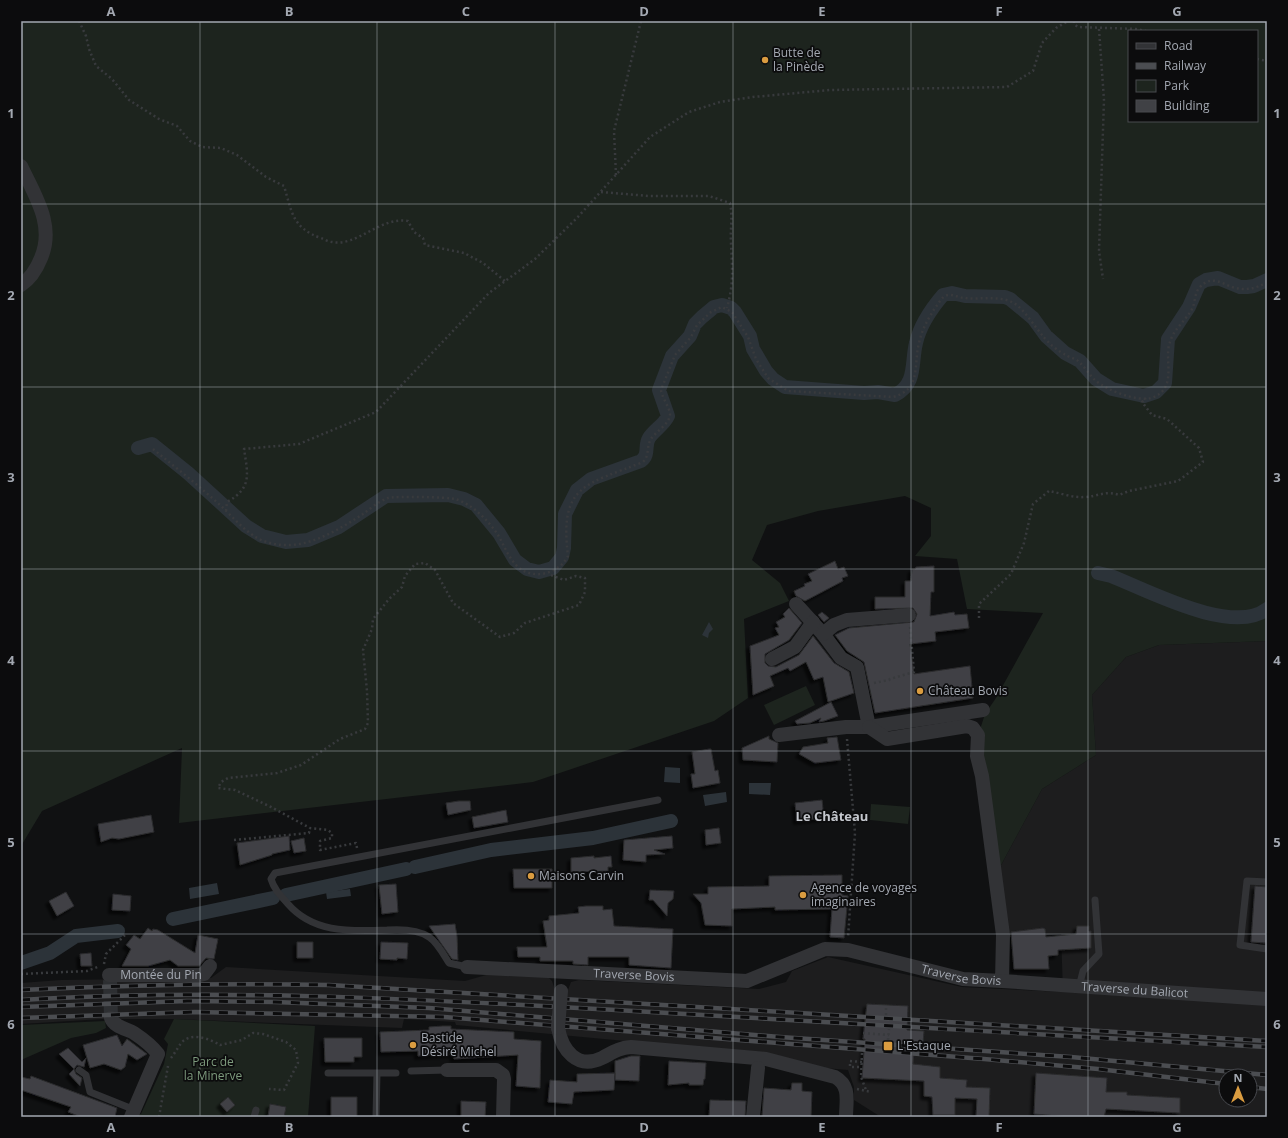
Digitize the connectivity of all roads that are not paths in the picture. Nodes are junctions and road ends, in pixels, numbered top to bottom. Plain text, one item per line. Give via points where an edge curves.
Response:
1 (21, 166) edge
2 (21, 285) edge
3 (796, 604) dead end
4 (908, 616) road end
5 (813, 622) junction
6 (823, 634) junction
7 (772, 659) dead end
8 (983, 710) dead end
9 (869, 727) junction
10 (779, 735) dead end
11 (658, 800) dead end
12 (1267, 882) edge
13 (1095, 900) dead end
14 (1267, 949) edge
15 (210, 966) dead end
16 (467, 967) joint
17 (108, 973) road end
18 (562, 973) junction
19 (1002, 981) junction
20 (1079, 986) junction
21 (1267, 999) edge
22 (111, 1018) dead end
23 (758, 1068) dead end
24 (79, 1070) dead end
25 (447, 1070) joint
26 (411, 1071) dead end
27 (396, 1073) dead end
28 (328, 1074) dead end
29 (376, 1074) junction
30 (133, 1113) edge
31 (376, 1117) edge
32 (503, 1117) edge
33 (753, 1117) edge
34 (846, 1117) edge

1 - 2 street via 45,220 47,232 46,248 38,266
3 - 5 street
4 - 6 street via 847,620 834,625
5 - 6 street
5 - 7 street via 795,647
6 - 9 street via 841,658 858,667
8 - 9 street
9 - 10 street via 846,726
9 - 19 street, Traverse Bovis via 886,739 967,726 973,728 978,735 977,756 982,776 1003,935
11 - 16 lane, Traverse Bovis via 275,873 271,879 273,888 294,910 319,925 336,930 419,932 430,937 449,964
12 - 14 lane via 1247,881 1240,944
13 - 20 lane via 1099,954 1083,971
15 - 17 street, Montée du Pin via 200,975
16 - 18 street, Traverse Bovis
18 - 19 street, Traverse Bovis via 747,981 826,949 848,950 962,978
18 - 34 street, bridge via 558,1028 562,1046 577,1059 584,1061 602,1058 615,1050 631,1047 766,1059 835,1077 844,1083 847,1089
19 - 20 street, Traverse du Balicot
20 - 21 street, Traverse du Balicot
22 - 30 street via 115,1024 134,1033 153,1047 158,1054
23 - 33 street
24 - 30 lane via 86,1074 90,1092
25 - 26 lane
25 - 32 street via 496,1070 503,1074
27 - 29 lane
28 - 29 lane
29 - 31 lane

